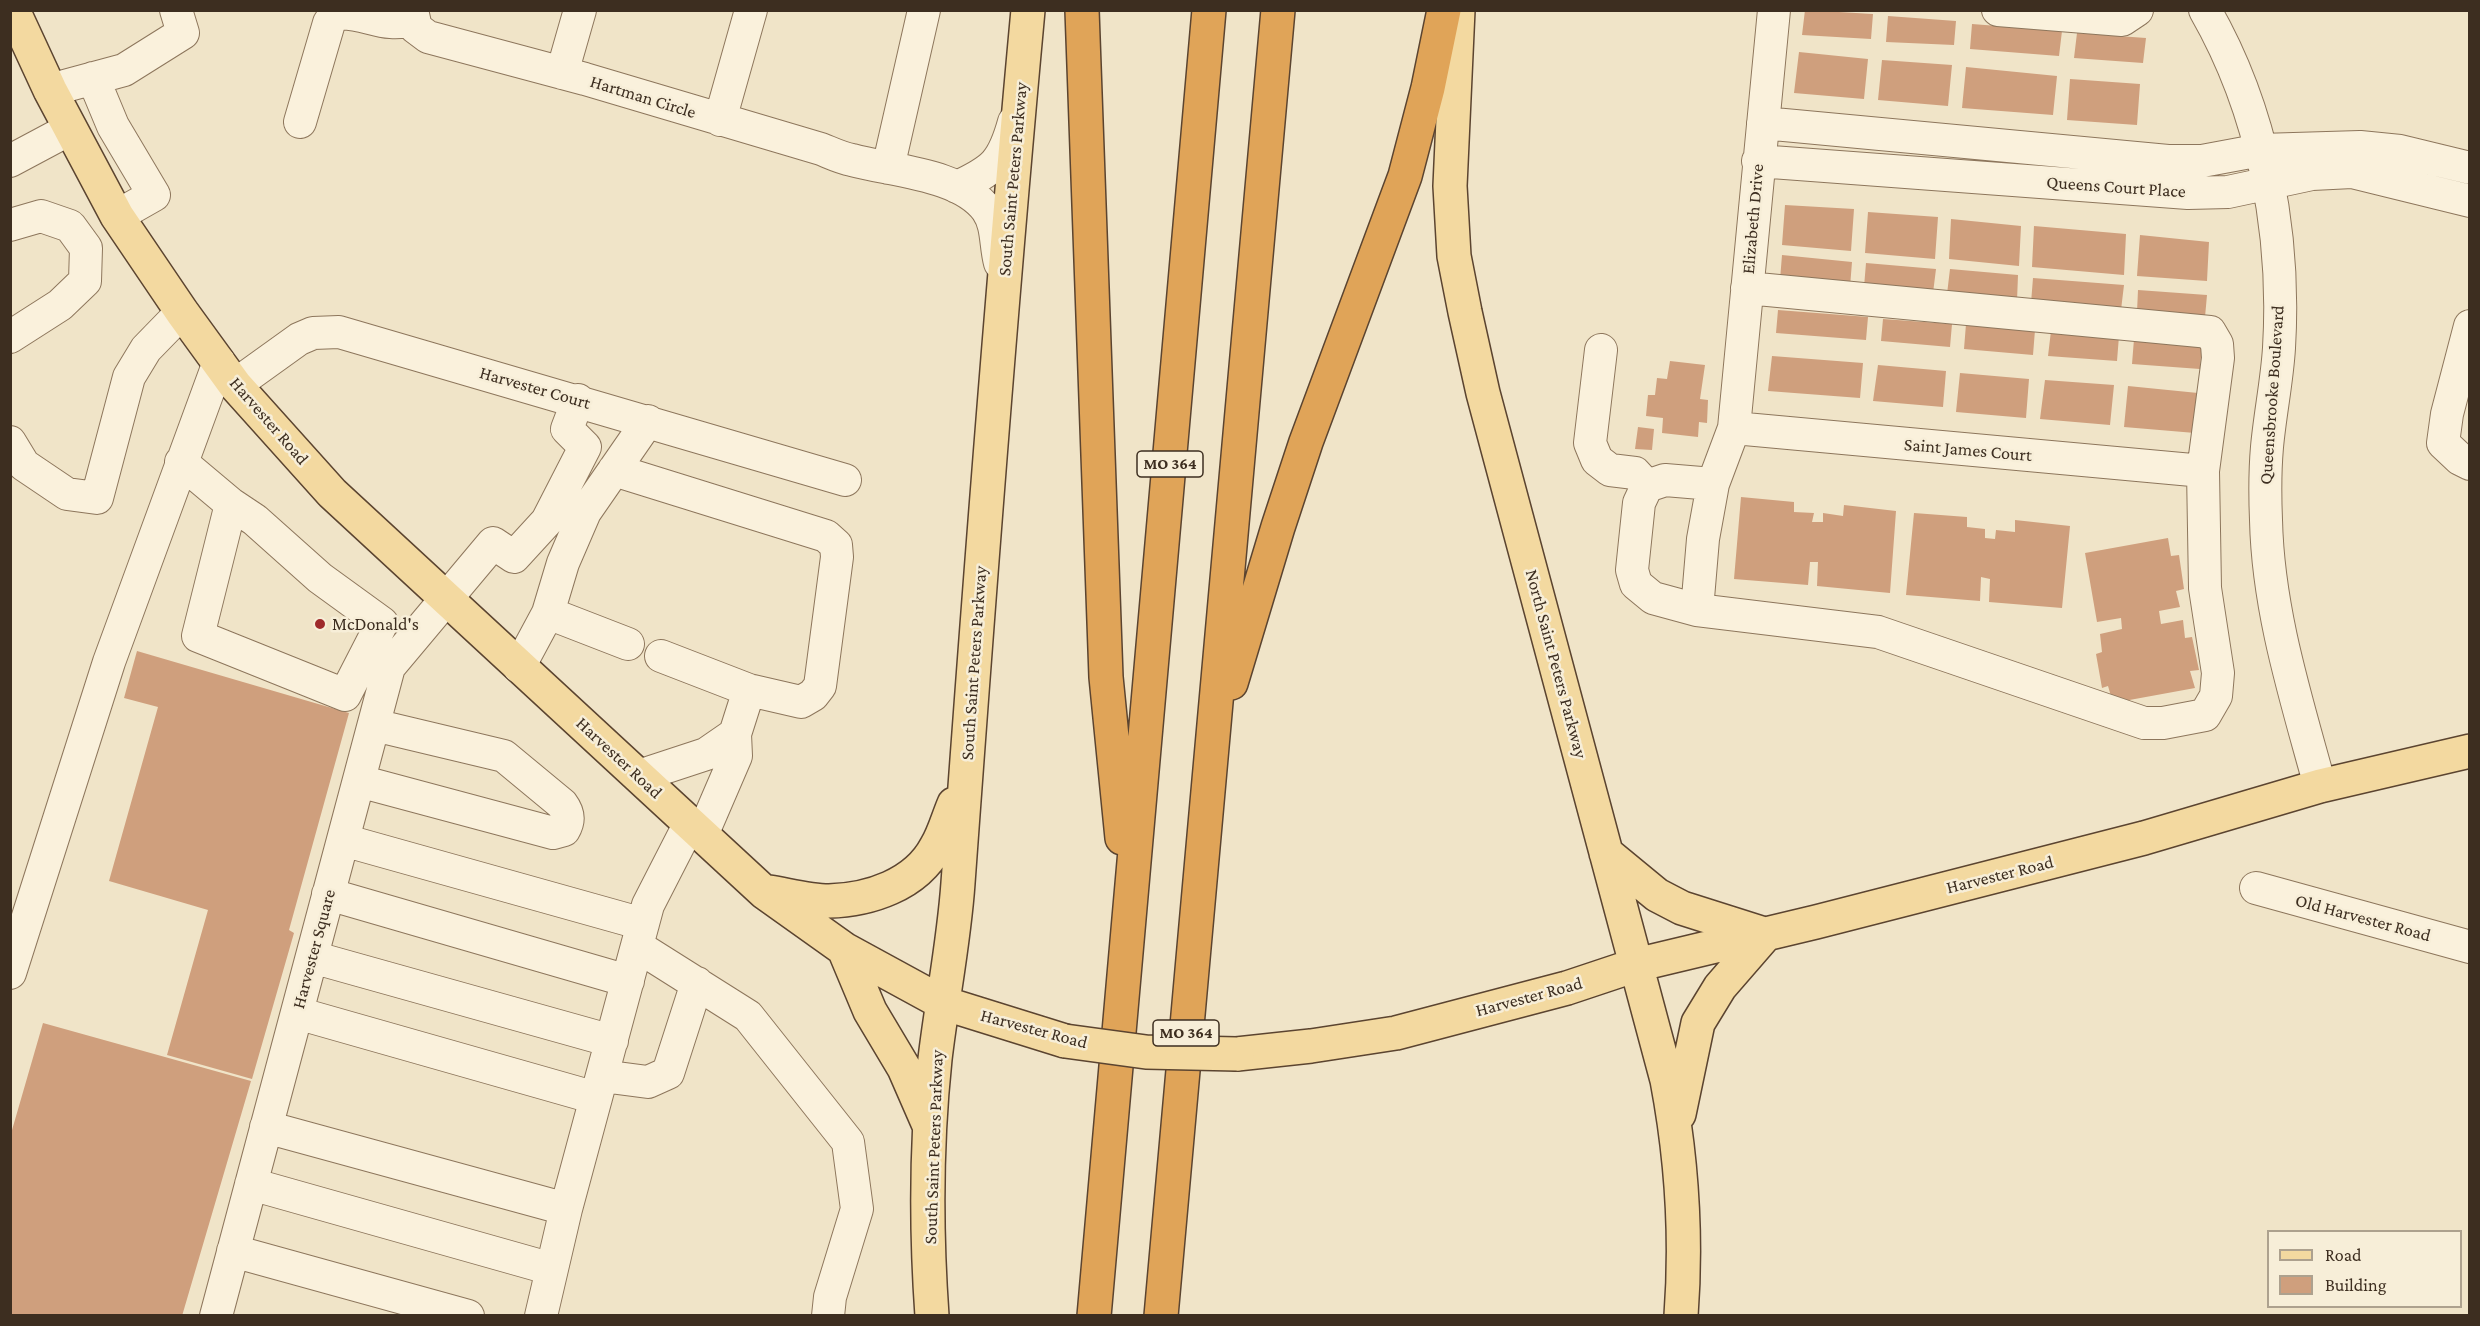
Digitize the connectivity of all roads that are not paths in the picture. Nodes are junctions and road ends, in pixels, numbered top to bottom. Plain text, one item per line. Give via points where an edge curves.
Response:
1 (176, 10) edge
2 (580, 10) edge
3 (751, 10) edge
4 (924, 10) edge
5 (1028, 10) edge
6 (1082, 10) edge
7 (1209, 10) edge
8 (1278, 10) edge
9 (1444, 10) edge
10 (1458, 10) edge
11 (1774, 10) edge
12 (1998, 10) edge
13 (2137, 10) edge
14 (2205, 10) edge
15 (21, 13) edge
16 (413, 15) edge
17 (562, 73) junction
18 (93, 78) junction
19 (50, 90) junction
20 (1019, 107) junction
21 (720, 120) junction
22 (300, 122) dead end
23 (1763, 123) junction
24 (70, 129) junction
25 (2261, 150) junction
26 (1758, 161) junction
27 (10, 162) edge
28 (888, 168) junction
29 (2469, 168) edge
30 (2268, 184) junction
31 (957, 187) junction
32 (2469, 201) edge
33 (114, 210) junction
34 (10, 225) edge
35 (70, 226) junction
36 (1005, 282) junction
37 (1747, 288) junction
38 (182, 312) junction
39 (2469, 326) edge
40 (10, 338) edge
41 (1601, 350) dead end
42 (227, 374) junction
43 (578, 400) junction
44 (648, 421) junction
45 (1734, 428) junction
46 (10, 442) edge
47 (181, 462) junction
48 (2469, 464) edge
49 (614, 470) junction
50 (2203, 471) junction
51 (845, 480) dead end
52 (1713, 484) junction
53 (1647, 486) junction
54 (231, 504) junction
55 (446, 599) junction
56 (1697, 610) junction
57 (548, 613) junction
58 (382, 623) junction
59 (628, 644) dead end
60 (405, 648) junction
61 (661, 656) dead end
62 (519, 667) junction
63 (749, 690) junction
64 (345, 695) junction
65 (376, 718) junction
66 (735, 734) junction
67 (1211, 751) junction
68 (2469, 751) edge
69 (639, 776) junction
70 (966, 777) junction
71 (359, 780) junction
72 (2320, 786) junction
73 (696, 829) junction
74 (343, 840) junction
75 (1606, 853) junction
76 (2256, 888) dead end
77 (764, 892) junction
78 (328, 894) junction
79 (1130, 917) junction
80 (1766, 934) junction
81 (640, 935) junction
82 (2469, 947) edge
83 (844, 950) junction
84 (312, 957) junction
85 (1636, 965) junction
86 (10, 973) edge
87 (628, 981) junction
88 (697, 983) junction
89 (943, 1003) junction
90 (297, 1013) junction
91 (612, 1041) junction
92 (599, 1087) junction
93 (266, 1127) junction
94 (1676, 1128) junction
95 (931, 1130) junction
96 (251, 1184) junction
97 (566, 1209) junction
98 (233, 1251) junction
99 (552, 1269) junction
100 (224, 1314) edge
101 (468, 1316) edge
102 (541, 1316) edge
103 (828, 1316) edge
104 (932, 1316) edge
105 (1094, 1316) edge
106 (1161, 1316) edge
107 (1681, 1316) edge

1 - 18 street via 183,33 123,70
2 - 17 street
3 - 21 street
4 - 28 street
5 - 20 main road, South Saint Peters Parkway
6 - 79 highway via 1106,677
7 - 79 highway, MO 364
8 - 67 highway, MO 364
9 - 67 highway via 1405,176 1302,453
10 - 75 main road, North Saint Peters Parkway via 1450,176 1454,256 1483,393
11 - 23 street, Elizabeth Drive
12 - 13 street via 2122,20
14 - 25 street, Queensbrooke Boulevard via 2241,82
15 - 19 main road, Harvester Road
16 - 17 street, Hartman Circle via 416,28 428,37
16 - 22 street via 391,24 346,12 335,14
17 - 21 street, Hartman Circle
18 - 19 street
18 - 33 street via 112,126 154,195
19 - 24 main road, Harvester Road
20 - 31 street via 1002,156 978,178
20 - 36 main road, South Saint Peters Parkway
21 - 28 street, Hartman Circle
23 - 25 street, Queens Court Place via 2168,160 2202,161
23 - 26 street, Elizabeth Drive
24 - 27 street
24 - 33 main road, Harvester Road
25 - 29 street, Queens Court Place via 2360,147 2400,151
25 - 30 street, Queensbrooke Boulevard
26 - 30 street, Queens Court Place via 2188,193 2228,192
26 - 37 street, Elizabeth Drive
28 - 31 street, Hartman Circle
30 - 32 street, Queens Court Place via 2312,174 2352,172
30 - 72 street, Queensbrooke Boulevard via 2278,269 2279,347 2267,450 2266,520 2272,598
31 - 36 street, Hartman Circle via 974,196 995,226
33 - 35 street
33 - 38 main road, Harvester Road
34 - 35 street via 42,216
35 - 40 street via 86,248 85,281 60,305
36 - 70 main road, South Saint Peters Parkway
37 - 45 street, Elizabeth Drive
37 - 50 street via 2210,332 2217,344 2218,358
38 - 42 main road, Harvester Road
38 - 46 street via 146,350 129,377 97,498 67,494 24,465
39 - 48 street via 2443,443
41 - 53 street via 1590,443 1597,460 1610,470 1635,474
42 - 43 street, Harvester Court via 312,333 339,332
42 - 47 street
42 - 55 main road, Harvester Road via 333,493
43 - 44 street, Harvester Court
43 - 55 street, Harvester Square via 567,429 585,447 547,521 514,557 493,543
44 - 49 street
44 - 51 street, Harvester Court
45 - 50 street, Saint James Court
45 - 52 street, Elizabeth Drive
47 - 54 street
47 - 86 street via 110,662
49 - 57 street via 585,512 563,563
49 - 63 street via 826,536 836,545 820,686 801,702
50 - 56 street via 2205,588 2218,672 2216,696 2205,715 2145,723 1878,632
52 - 53 street via 1665,480
52 - 56 street, Elizabeth Drive via 1702,539
53 - 56 street via 1639,503 1632,570 1636,584 1653,598
54 - 58 street via 255,520 320,578
54 - 64 street via 198,636
55 - 60 street, Harvester Square
55 - 62 main road, Harvester Road
57 - 59 street
57 - 62 street
58 - 60 street
58 - 64 street
60 - 65 street, Harvester Square via 389,668
61 - 63 street
62 - 69 main road, Harvester Road
63 - 66 street
64 - 65 street
65 - 71 street, Harvester Square
65 - 71 street via 504,756 562,804 568,812 567,825 552,833
66 - 69 street via 706,754
66 - 73 street via 736,756
67 - 106 highway, MO 364
68 - 72 main road, Harvester Road
69 - 73 main road, Harvester Road
70 - 77 main road via 936,849 900,883 868,897 827,901
70 - 89 main road, South Saint Peters Parkway via 954,932
71 - 74 street, Harvester Square
72 - 80 main road, Harvester Road via 2144,838
73 - 77 main road, Harvester Road
73 - 81 street via 648,905
74 - 78 street, Harvester Square
74 - 81 street
75 - 80 main road via 1657,895 1682,908
75 - 85 main road, North Saint Peters Parkway
76 - 82 street, Old Harvester Road
77 - 83 main road, Harvester Road
78 - 84 street, Harvester Square
78 - 87 street
79 - 105 highway, MO 364
80 - 85 main road, Harvester Road
80 - 94 main road via 1720,987 1698,1023
81 - 87 street
81 - 88 street
83 - 89 main road, Harvester Road
83 - 95 main road via 870,1011 918,1096
84 - 90 street, Harvester Square
84 - 91 street
85 - 89 main road, Harvester Road, bridge via 1567,988 1396,1033 1237,1054 1146,1052 1065,1041
85 - 94 main road, North Saint Peters Parkway
87 - 91 street
88 - 92 street via 668,1072 648,1082
88 - 103 street via 748,1016 848,1142 857,1209 830,1297
89 - 95 main road, South Saint Peters Parkway
90 - 92 street
90 - 93 street, Harvester Square
91 - 92 street
92 - 97 street
93 - 96 street, Harvester Square
93 - 97 street
94 - 107 main road, North Saint Peters Parkway via 1683,1187 1685,1269
95 - 104 main road, South Saint Peters Parkway via 928,1220
96 - 98 street, Harvester Square
96 - 99 street
97 - 99 street
98 - 100 street, Harvester Square
98 - 101 street
99 - 102 street

